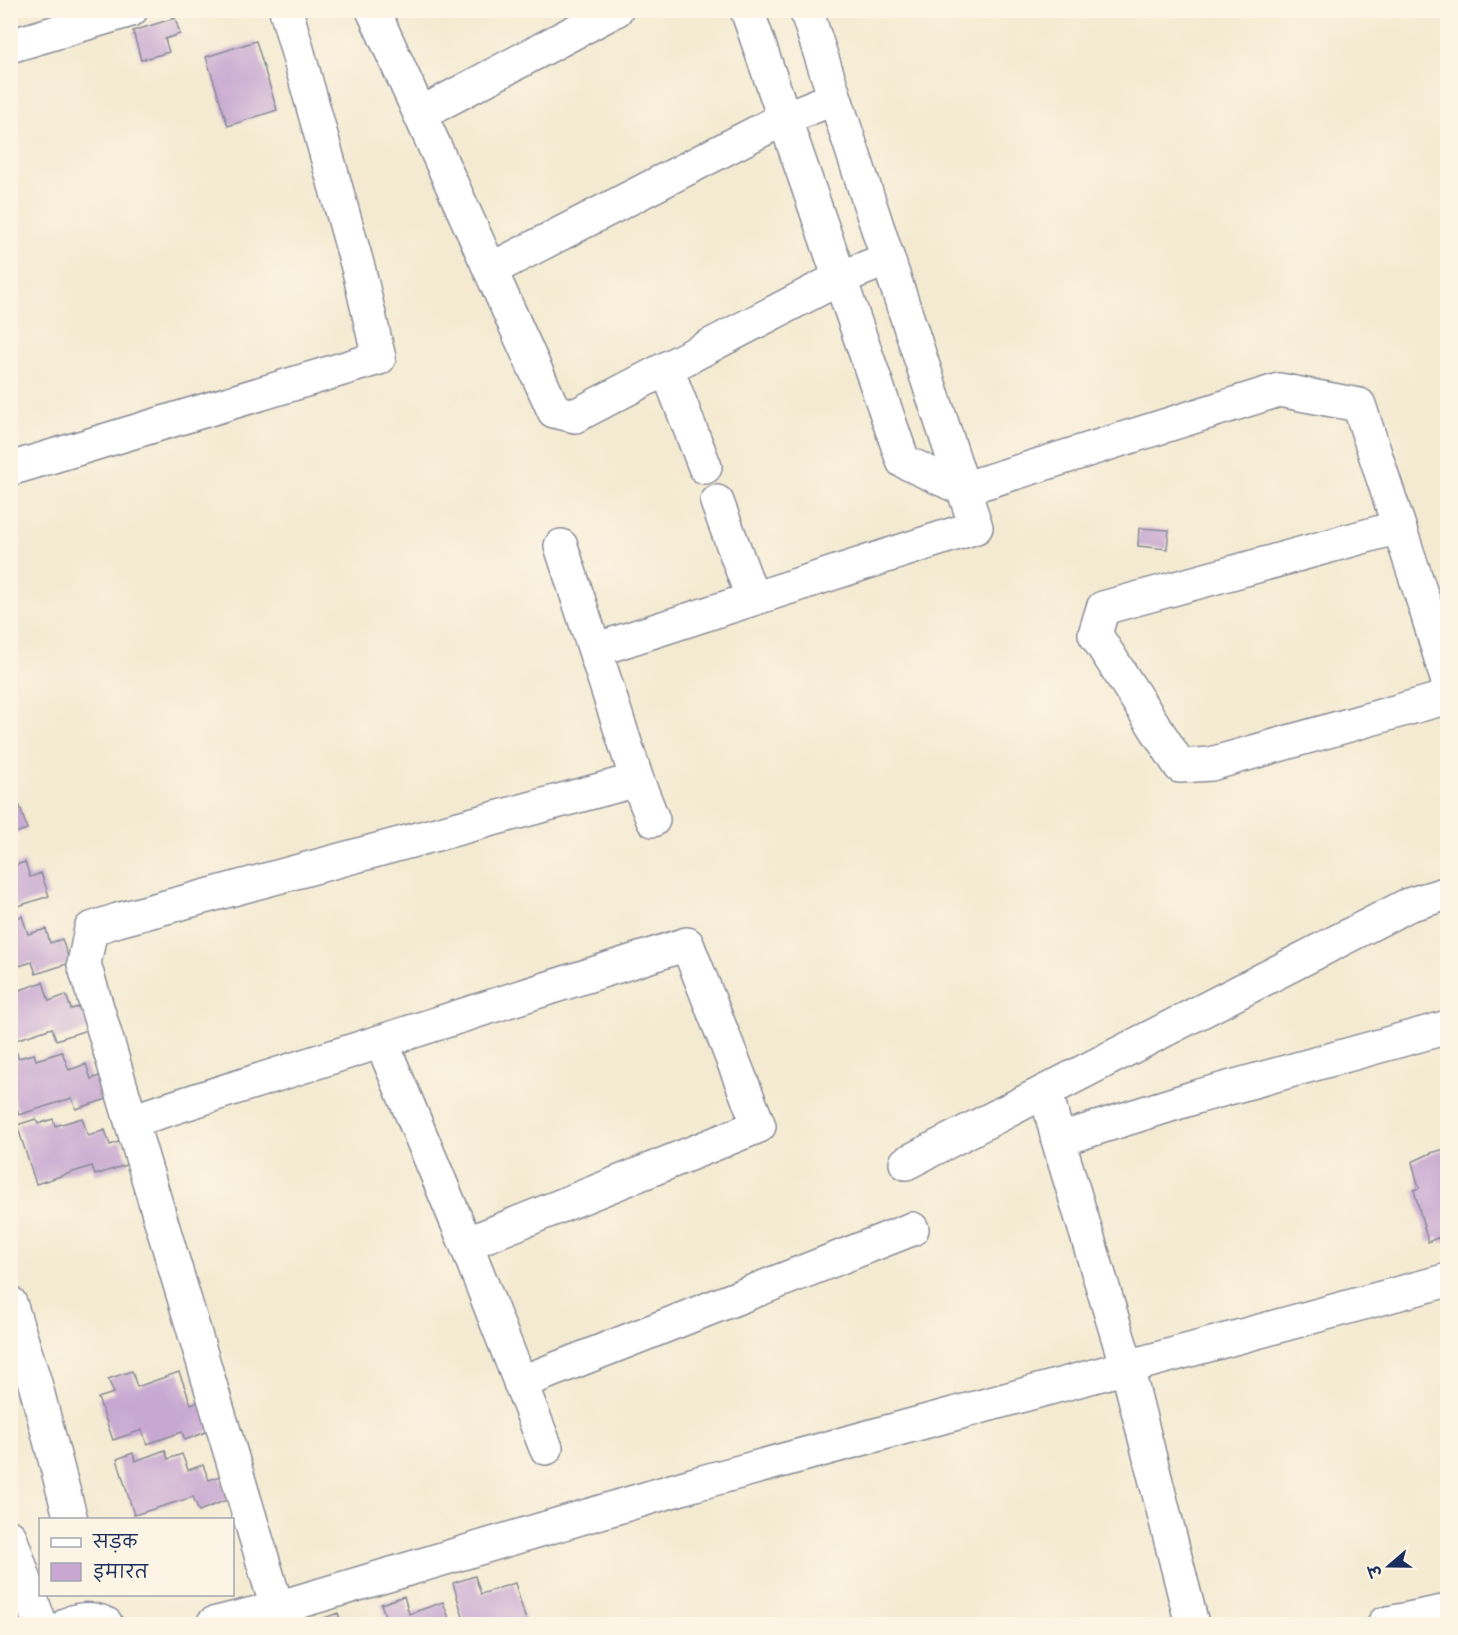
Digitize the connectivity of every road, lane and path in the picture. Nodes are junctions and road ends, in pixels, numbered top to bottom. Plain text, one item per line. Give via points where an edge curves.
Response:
1 (131, 10) edge
2 (286, 10) edge
3 (373, 10) edge
4 (616, 10) edge
5 (747, 10) edge
6 (806, 10) edge
7 (10, 46) edge
8 (835, 98) junction
9 (420, 114) junction
10 (785, 118) junction
11 (888, 259) junction
12 (490, 270) junction
13 (840, 278) junction
14 (667, 369) junction
15 (705, 467) dead end
16 (10, 469) edge
17 (963, 489) junction
18 (717, 502) dead end
19 (1399, 527) junction
20 (561, 546) dead end
21 (753, 599) junction
22 (1436, 603) edge
23 (595, 650) junction
24 (1448, 682) edge
25 (1448, 698) edge
26 (637, 780) junction
27 (653, 820) dead end
28 (1448, 893) edge
29 (1448, 1027) edge
30 (382, 1042) junction
31 (1046, 1091) junction
32 (131, 1121) junction
33 (1058, 1140) junction
34 (906, 1163) dead end
35 (912, 1229) dead end
36 (465, 1244) junction
37 (1448, 1280) edge
38 (10, 1303) edge
39 (1127, 1367) junction
40 (520, 1383) junction
41 (546, 1448) dead end
42 (70, 1518) edge
43 (10, 1537) edge
44 (277, 1608) junction
45 (1448, 1611) edge
46 (40, 1624) edge
47 (213, 1624) edge
48 (1192, 1624) edge
49 (1384, 1624) edge

1 - 7 street
2 - 16 street via 359,271 379,358
3 - 9 street
4 - 9 street
5 - 10 street
6 - 8 street
8 - 10 street
8 - 11 street
9 - 12 street
10 - 12 street
10 - 13 street
11 - 13 street
11 - 17 street
12 - 14 street via 554,411 575,416
13 - 14 street
13 - 17 street via 903,461
14 - 15 street
17 - 19 street via 1279,390 1359,405
17 - 21 street via 976,527
18 - 21 street
19 - 22 street
19 - 25 street via 1103,608 1095,634 1180,766 1211,764
20 - 23 street
21 - 23 street
22 - 24 street
23 - 26 street
26 - 27 street
26 - 32 street via 91,929 84,964
28 - 31 street via 1408,904
29 - 33 street
30 - 32 street
30 - 36 street
30 - 36 street via 687,944 759,1126
31 - 33 street
31 - 34 street
32 - 44 street
33 - 39 street
35 - 40 street
36 - 40 street
37 - 39 street
38 - 42 street
39 - 44 street via 695,1485
39 - 48 street
40 - 41 street
43 - 46 street
44 - 47 street
45 - 49 street

